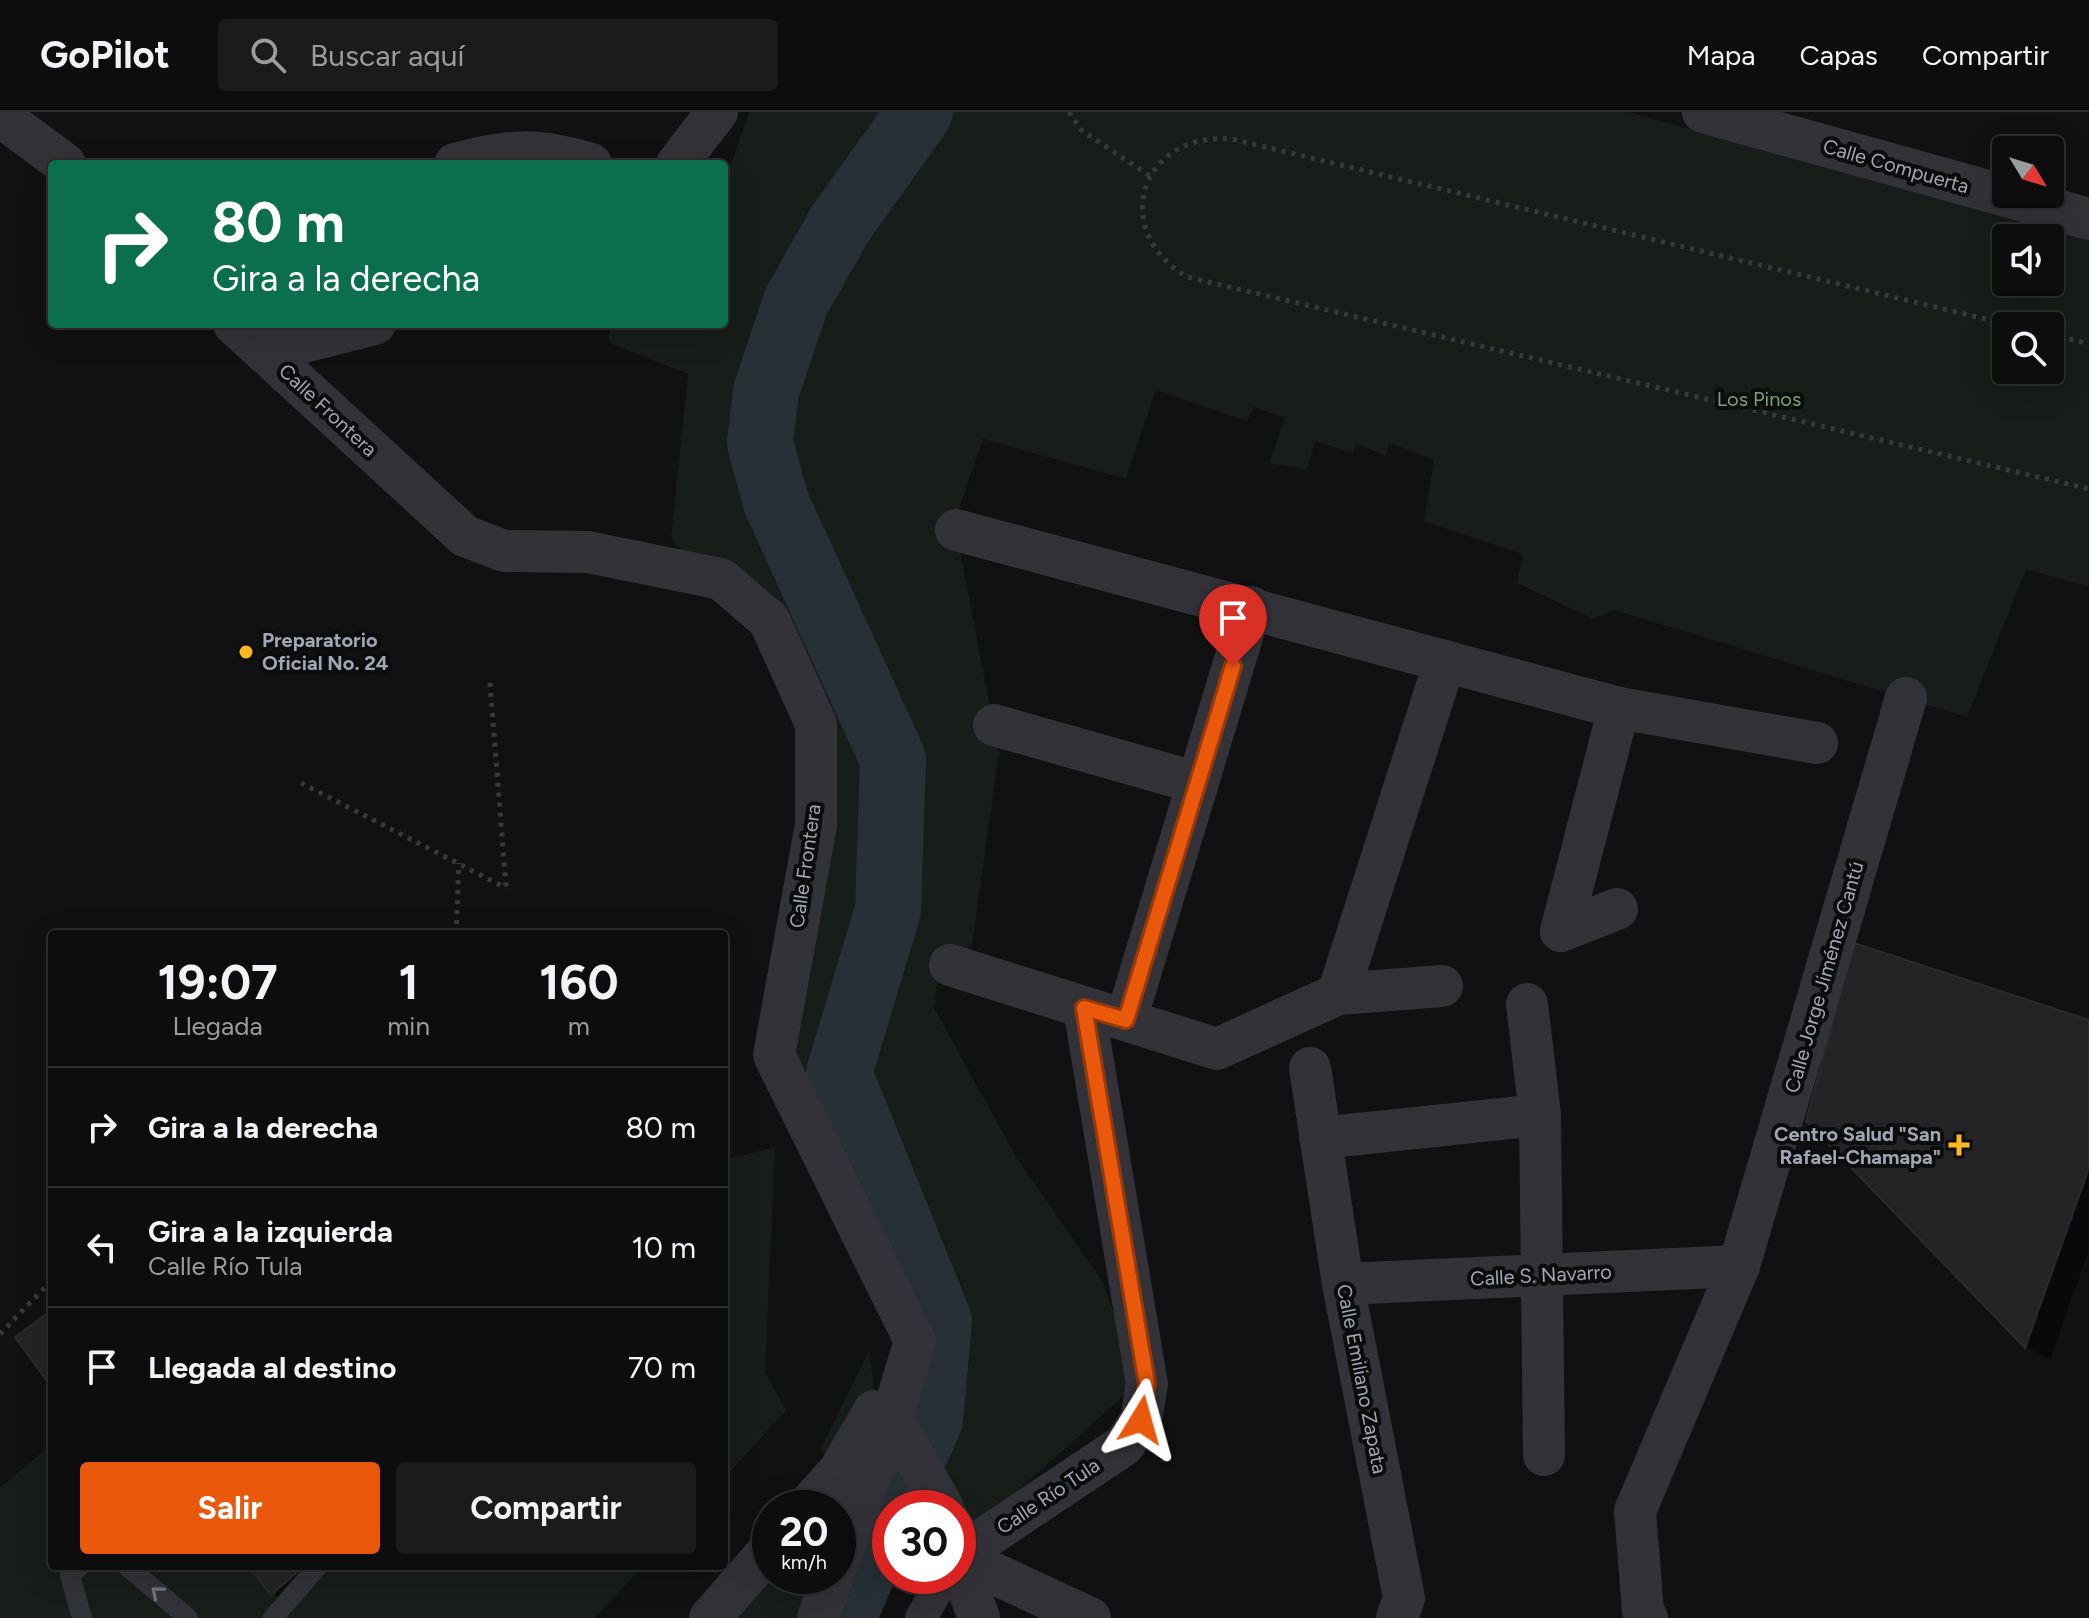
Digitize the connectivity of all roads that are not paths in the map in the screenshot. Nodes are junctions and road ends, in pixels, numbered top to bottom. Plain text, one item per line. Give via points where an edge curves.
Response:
1 (717, 112) edge
2 (1703, 112) edge
3 (0, 116) edge
4 (60, 160) edge
5 (469, 160) edge
6 (578, 160) edge
7 (680, 160) edge
8 (2089, 219) edge
9 (238, 328) edge
10 (359, 328) edge
11 (265, 352) junction
12 (956, 530) dead end
13 (1251, 607) junction
14 (1445, 661) junction
15 (1906, 698) dead end
16 (1619, 708) junction
17 (994, 725) dead end
18 (1817, 743) dead end
19 (1198, 783) junction
20 (1617, 909) dead end
21 (950, 965) dead end
22 (1442, 986) dead end
23 (1338, 994) junction
24 (1527, 1004) dead end
25 (1084, 1008) junction
26 (1126, 1020) junction
27 (1310, 1068) dead end
28 (1540, 1115) junction
29 (1320, 1138) junction
30 (1739, 1266) junction
31 (1541, 1275) junction
32 (1343, 1284) junction
33 (915, 1341) junction
34 (892, 1417) junction
35 (1544, 1455) dead end
36 (822, 1490) edge
37 (933, 1490) edge
38 (856, 1514) edge
39 (976, 1546) edge
40 (976, 1566) edge
41 (76, 1570) edge
42 (132, 1570) edge
43 (315, 1570) edge
44 (752, 1570) edge
45 (827, 1594) edge
46 (935, 1594) edge
47 (971, 1594) edge
48 (82, 1618) edge
49 (188, 1618) edge
50 (273, 1618) edge
51 (710, 1618) edge
52 (818, 1618) edge
53 (921, 1618) edge
54 (979, 1618) edge
55 (1090, 1618) edge
56 (1397, 1618) edge
57 (1647, 1618) edge

1 - 7 street
2 - 8 street, Calle Compuerta
3 - 4 street
5 - 6 street via 550,151
9 - 11 street, Calle Frontera
10 - 11 street
11 - 33 street, Calle Frontera via 465,536 504,551 588,552 721,579 769,620 816,724 816,825 774,1055
12 - 13 street
13 - 14 street
13 - 19 street
14 - 16 street
14 - 23 street
15 - 30 street, Calle Jorge Jiménez Cantú
16 - 18 street
16 - 20 street via 1561,931
17 - 19 street
19 - 26 street
21 - 25 street
22 - 23 street
23 - 26 street via 1217,1049
24 - 28 street
25 - 26 street
25 - 39 street, Calle Río Tula via 1147,1384 1141,1420 1124,1445
27 - 29 street, Calle Emiliano Zapata
28 - 29 street
28 - 31 street
29 - 32 street, Calle Emiliano Zapata
30 - 31 street, Calle S. Navarro
30 - 57 street, Calle Jorge Jiménez Cantú via 1635,1511
31 - 32 street, Calle S. Navarro
31 - 35 street
32 - 56 street, Calle Emiliano Zapata via 1404,1598
33 - 34 street
33 - 36 street via 839,1471
34 - 37 street
34 - 38 street
40 - 55 street
41 - 48 lane via 70,1575
49 -> 42 lane
43 - 50 lane
44 - 51 street
45 - 52 street
46 - 53 street
47 - 54 street

